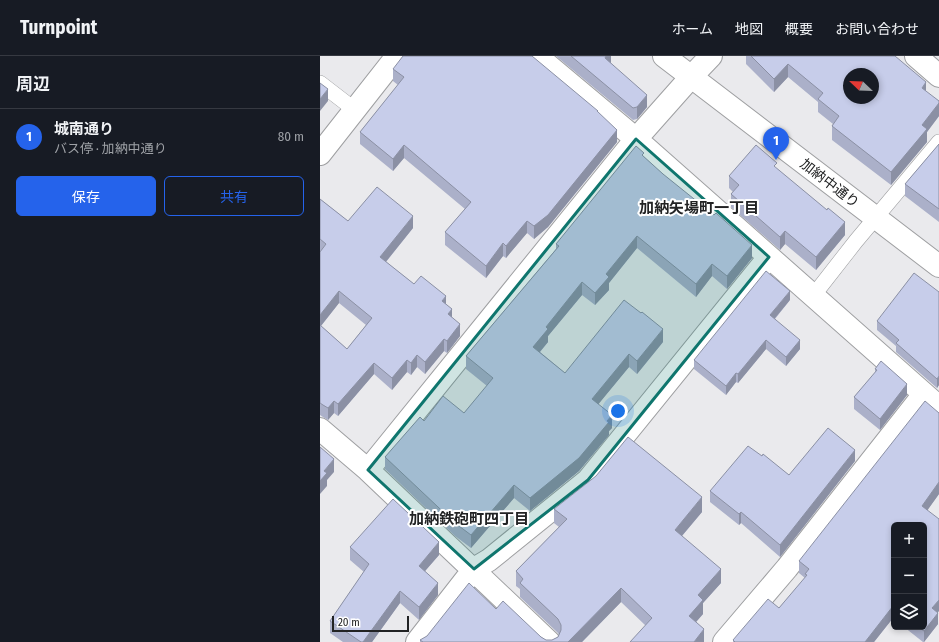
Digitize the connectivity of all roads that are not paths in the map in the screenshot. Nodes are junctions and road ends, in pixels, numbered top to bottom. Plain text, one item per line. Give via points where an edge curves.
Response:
1 (397, 56) edge
2 (537, 56) edge
3 (664, 56) edge
4 (712, 56) edge
5 (916, 56) edge
6 (691, 76) junction
7 (939, 76) edge
8 (320, 83) edge
9 (355, 110) junction
10 (636, 139) junction
11 (939, 142) edge
12 (320, 154) edge
13 (875, 218) junction
14 (769, 257) junction
15 (939, 266) edge
16 (813, 296) junction
17 (932, 401) edge
18 (320, 429) edge
19 (368, 470) junction
20 (474, 569) junction
21 (417, 642) edge
22 (549, 642) edge
23 (724, 642) edge

1 - 9 main road
2 - 10 main road
3 - 6 main road, 加納中通り
4 - 6 main road
5 - 7 main road
6 - 10 main road
6 - 13 main road, 加納中通り
8 - 9 lane
9 - 12 main road
10 - 14 main road
10 - 19 main road
11 - 13 lane
13 - 15 main road, 加納中通り
13 - 16 lane
14 - 16 main road
14 - 20 main road via 588,480 489,560
16 - 17 main road
17 - 23 main road
18 - 19 main road
19 - 20 main road
20 - 21 main road
20 - 22 main road

